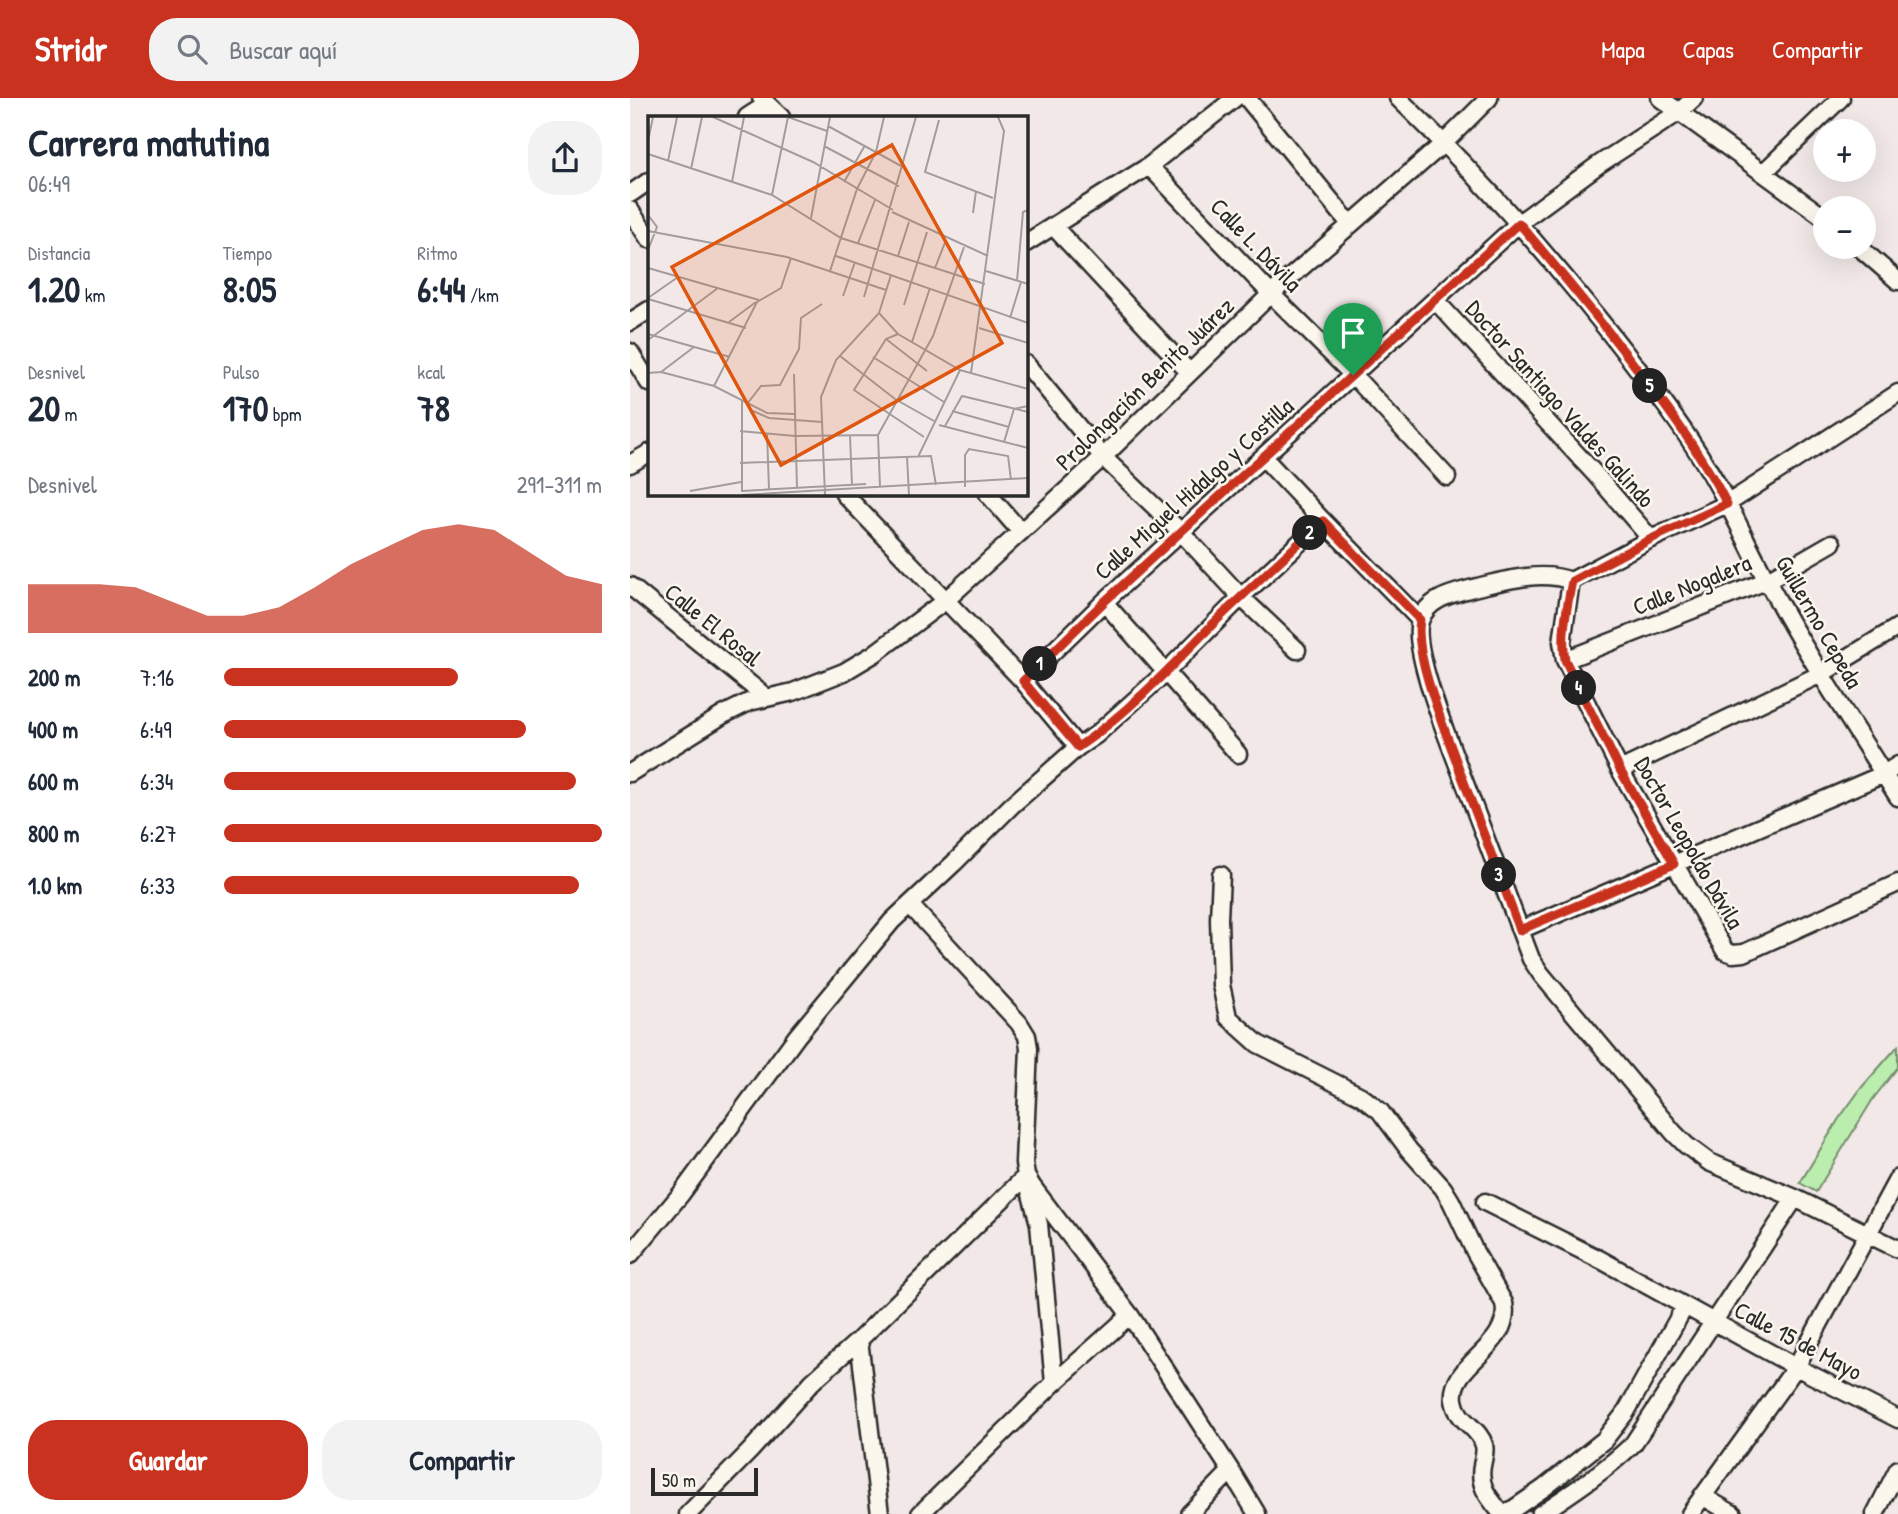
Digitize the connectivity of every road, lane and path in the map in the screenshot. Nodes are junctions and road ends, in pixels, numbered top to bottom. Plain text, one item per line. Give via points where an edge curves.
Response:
1 (1235, 98) edge
2 (1247, 98) edge
3 (1398, 98) edge
4 (1489, 98) edge
5 (1660, 98) edge
6 (1694, 98) edge
7 (1841, 98) edge
8 (764, 101) edge
9 (1679, 112) junction
10 (748, 116) edge
11 (780, 116) edge
12 (1444, 143) junction
13 (1149, 166) junction
14 (1765, 172) junction
15 (648, 182) edge
16 (630, 194) edge
17 (1813, 209) edge
18 (630, 210) edge
19 (1519, 223) junction
20 (1350, 224) junction
21 (1054, 227) junction
22 (648, 237) edge
23 (1027, 242) edge
24 (1873, 259) edge
25 (1898, 281) edge
26 (1271, 294) junction
27 (1435, 300) junction
28 (648, 311) edge
29 (630, 322) edge
30 (630, 352) edge
31 (1027, 365) edge
32 (1189, 372) junction
33 (1353, 375) junction
34 (648, 381) edge
35 (1898, 393) edge
36 (648, 454) edge
37 (1103, 457) junction
38 (1263, 457) junction
39 (630, 464) edge
40 (1447, 477) dead end
41 (845, 495) edge
42 (989, 495) edge
43 (1727, 504) junction
44 (1323, 521) junction
45 (1021, 532) junction
46 (1181, 532) junction
47 (1651, 539) junction
48 (1832, 543) dead end
49 (1766, 580) junction
50 (1572, 581) junction
51 (630, 586) edge
52 (1241, 597) junction
53 (947, 600) junction
54 (1104, 602) junction
55 (1420, 620) junction
56 (1898, 627) edge
57 (1297, 650) dead end
58 (1565, 660) junction
59 (1166, 672) junction
60 (1821, 674) junction
61 (1023, 681) junction
62 (767, 698) junction
63 (1078, 747) junction
64 (1238, 754) dead end
65 (1620, 770) junction
66 (1891, 770) edge
67 (630, 773) edge
68 (1898, 797) edge
69 (1674, 864) junction
70 (1221, 875) dead end
71 (1898, 883) edge
72 (910, 905) junction
73 (1520, 930) junction
74 (1026, 1176) junction
75 (1898, 1178) edge
76 (1795, 1198) junction
77 (1485, 1202) dead end
78 (1868, 1235) junction
79 (1898, 1250) edge
80 (630, 1255) edge
81 (1685, 1306) junction
82 (1129, 1315) junction
83 (1715, 1322) junction
84 (859, 1340) junction
85 (1796, 1367) junction
86 (1054, 1383) junction
87 (1898, 1419) edge
88 (1898, 1469) edge
89 (1231, 1471) junction
90 (1702, 1496) junction
91 (692, 1512) edge
92 (880, 1514) edge
93 (920, 1514) edge
94 (1189, 1514) edge
95 (1256, 1514) edge
96 (1504, 1514) edge
97 (1540, 1514) edge
98 (1689, 1514) edge
99 (1733, 1514) edge
100 (1875, 1514) edge

1 - 13 street
2 - 20 street
3 - 12 street, Guillermo Cepeda
4 - 12 street, Prolongación Benito Juárez
5 - 9 street
6 - 9 street, Calle Miguel Hidalgo y Costilla
7 - 14 street
8 - 10 street
8 - 11 street
9 - 14 street
9 - 19 street, Calle Miguel Hidalgo y Costilla
12 - 19 street, Guillermo Cepeda
12 - 20 street, Prolongación Benito Juárez
13 - 21 street
13 - 26 street, Calle L. Dávila
14 - 17 street
15 - 16 street
18 - 22 street
19 - 27 street, Calle Miguel Hidalgo y Costilla
19 - 43 street, Guillermo Cepeda via 1677,421
20 - 26 street, Prolongación Benito Juárez
21 - 23 street
21 - 32 street
24 - 25 street
26 - 32 street, Prolongación Benito Juárez
26 - 33 street, Calle L. Dávila
27 - 33 street, Calle Miguel Hidalgo y Costilla
27 - 47 street, Doctor Santiago Valdes Galindo
28 - 29 street
30 - 34 street
31 - 37 street
32 - 37 street, Prolongación Benito Juárez
33 - 38 street, Calle Miguel Hidalgo y Costilla
33 - 40 street, Calle L. Dávila
35 - 43 street
36 - 39 street
37 - 45 street, Prolongación Benito Juárez
37 - 46 street
38 - 44 street
38 - 46 street, Calle Miguel Hidalgo y Costilla
41 - 53 street
42 - 45 street
43 - 47 street
43 - 49 street, Guillermo Cepeda
44 - 52 street
44 - 55 street
45 - 53 street, Prolongación Benito Juárez
46 - 52 street
46 - 54 street, Calle Miguel Hidalgo y Costilla
47 - 50 street
48 - 49 street, Calle Nogalera
49 - 58 street, Calle Nogalera
49 - 60 street, Guillermo Cepeda
50 - 55 street via 1548,576 1455,593 1436,600
50 - 58 street, Doctor Leopoldo Dávila via 1562,642
51 - 62 street, Calle El Rosal
52 - 57 street
52 - 59 street
53 - 61 street
53 - 62 street, Prolongación Benito Juárez via 844,672
54 - 59 street
54 - 61 street, Calle Miguel Hidalgo y Costilla
55 - 73 street via 1420,646 1440,717
56 - 60 street
58 - 65 street, Doctor Leopoldo Dávila
59 - 63 street
59 - 64 street
60 - 65 street
60 - 66 street, Guillermo Cepeda
61 - 63 street
62 - 67 street, Prolongación Benito Juárez via 723,715
63 - 72 street
65 - 69 street, Doctor Leopoldo Dávila
66 - 68 street, Guillermo Cepeda
66 - 69 street
69 - 71 street, Doctor Leopoldo Dávila via 1719,944 1733,954
69 - 73 street
70 - 96 street via 1221,985 1228,1017 1258,1044 1362,1096 1380,1111 1443,1188 1504,1303 1500,1331 1462,1375 1454,1399 1463,1421 1484,1445 1481,1481
72 - 74 street via 1027,1036
72 - 80 street via 797,1036 681,1195
73 - 76 street via 1531,959 1549,984 1686,1145 1709,1162
74 - 82 street
74 - 84 street
74 - 86 street via 1039,1224
75 - 78 street
76 - 78 street
76 - 83 street
77 - 81 street, Calle 15 de Mayo
78 - 79 street
78 - 85 street
81 - 83 street, Calle 15 de Mayo
81 - 96 street via 1626,1412 1604,1440
82 - 86 street
82 - 89 street
83 - 85 street, Calle 15 de Mayo
83 - 97 street via 1633,1444
84 - 91 street via 812,1382
84 - 92 street
85 - 87 street, Calle 15 de Mayo
85 - 90 street
86 - 93 street
88 - 100 street
89 - 94 street
89 - 95 street
90 - 98 street
90 - 99 street

